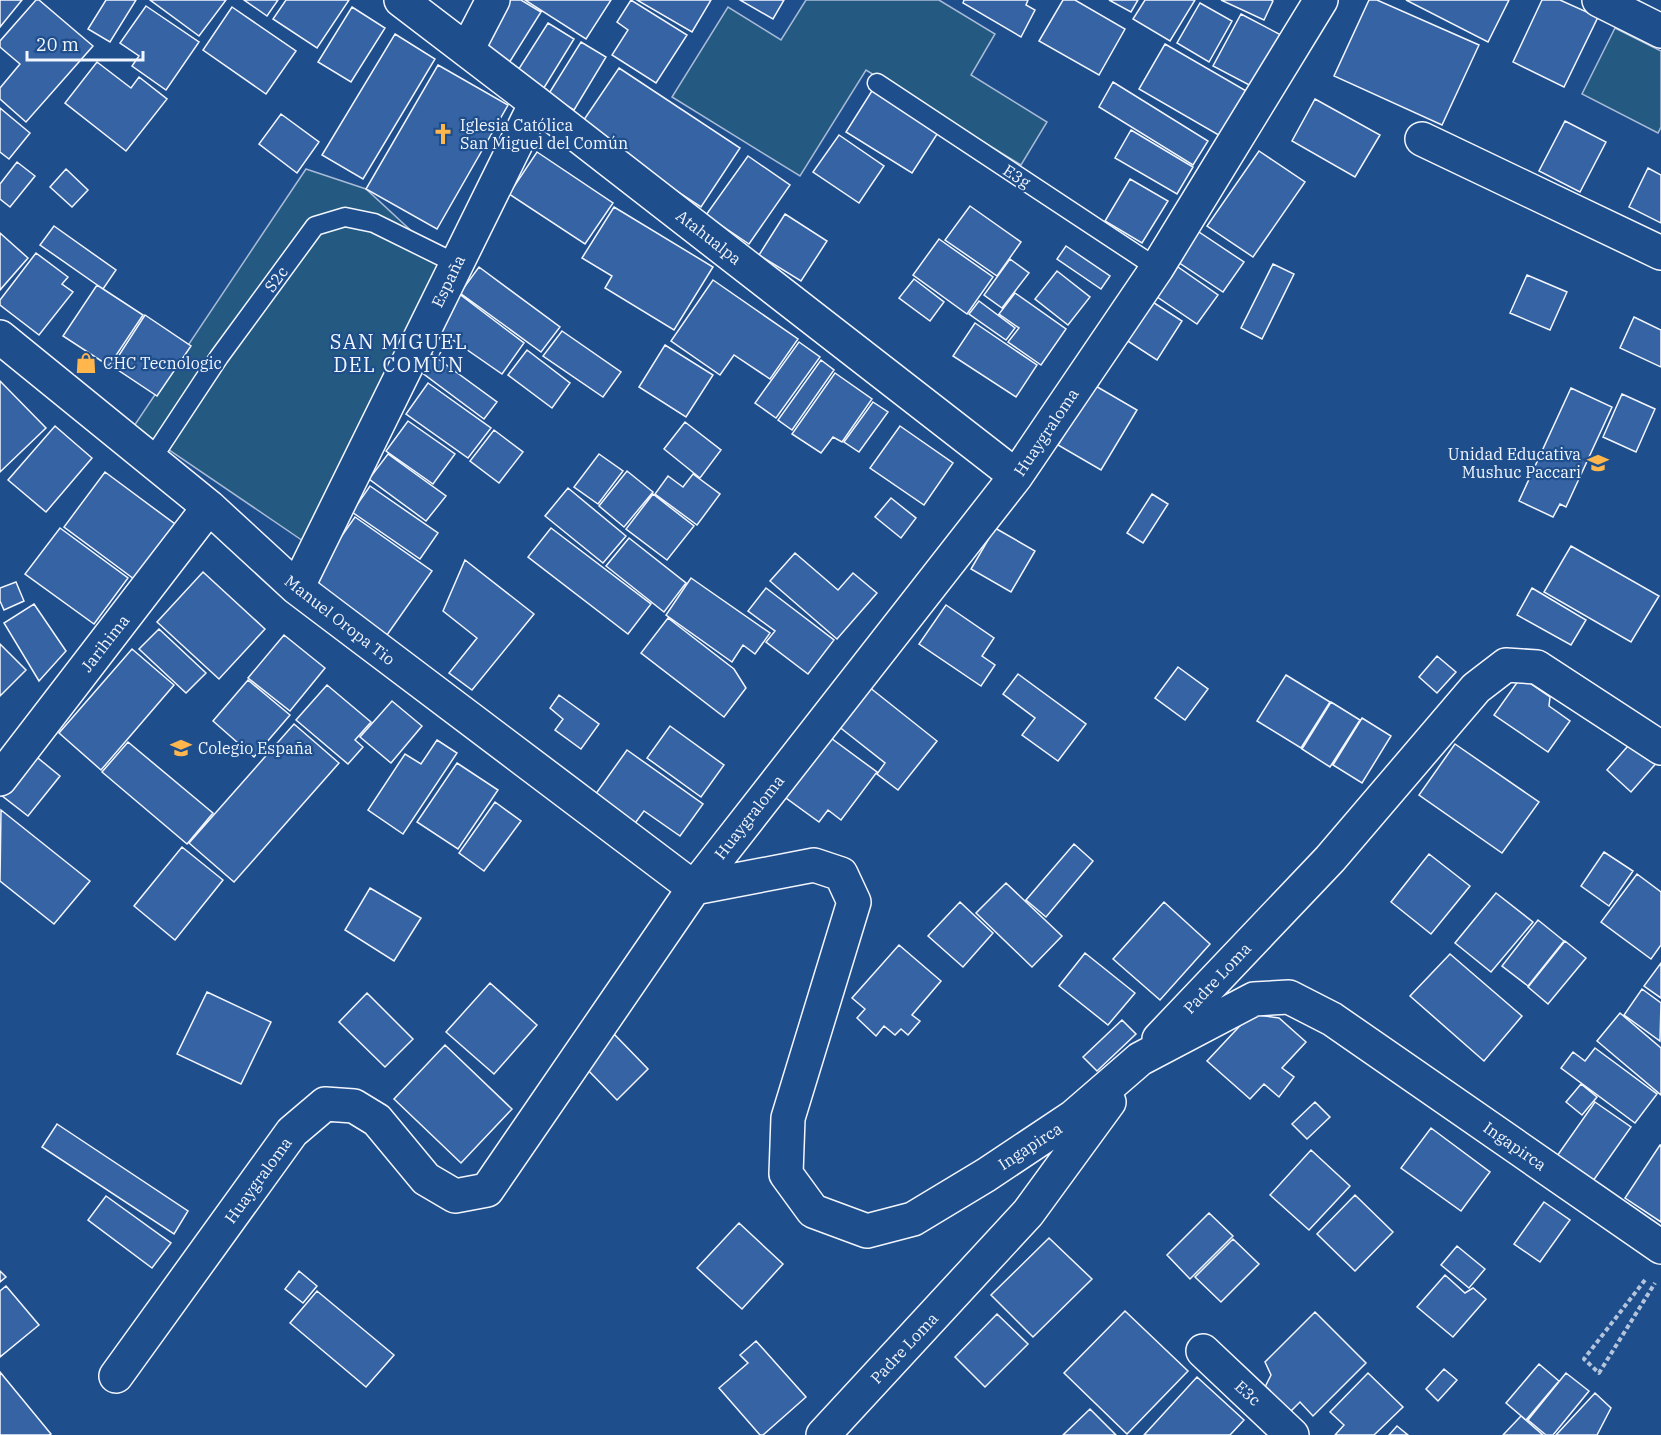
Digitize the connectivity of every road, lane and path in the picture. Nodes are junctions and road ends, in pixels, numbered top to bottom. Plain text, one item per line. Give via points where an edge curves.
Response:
1 (401, 0) edge
2 (493, 0) edge
3 (1321, 0) edge
4 (1599, 0) edge
5 (1661, 32) edge
6 (467, 50) junction
7 (877, 84) dead end
8 (536, 103) junction
9 (1422, 139) dead end
10 (1661, 253) edge
11 (457, 264) junction
12 (1157, 268) junction
13 (0, 337) edge
14 (151, 460) junction
15 (1016, 476) junction
16 (209, 507) junction
17 (297, 588) junction
18 (1661, 748) edge
19 (0, 779) edge
20 (693, 888) junction
21 (1140, 1059) junction
22 (1661, 1247) edge
23 (1648, 1277) dead end
24 (1661, 1282) edge
25 (1203, 1351) dead end
26 (116, 1376) dead end
27 (823, 1435) edge
28 (1292, 1435) edge

1 - 6 street, Atahualpa
2 - 6 street
3 - 12 street, Huaygraloma
4 - 5 street
6 - 8 street, Atahualpa
7 - 12 lane, E3g
8 - 11 street, España
8 - 15 street, Atahualpa
9 - 10 street
11 - 14 lane, S2c via 374,223 345,217 315,226 219,357
11 - 17 street, España
12 - 15 street, Huaygraloma
13 - 14 street, Manuel Oropa Tio
14 - 16 street, Manuel Oropa Tio
15 - 20 street, Huaygraloma
16 - 17 street, Manuel Oropa Tio
16 - 19 street, Jarihima
17 - 20 street, Manuel Oropa Tio
18 - 21 street, Padre Loma via 1537,667 1506,665 1476,688 1330,859
20 - 21 street, Ingapirca via 814,865 841,874 854,902 788,1118 786,1174 813,1211 867,1231 914,1219 1073,1117
20 - 26 street, Huaygraloma via 487,1190 455,1196 426,1179 377,1120 354,1106 325,1104 292,1132
21 - 22 street, Ingapirca via 1254,999 1289,997 1332,1019
21 - 27 street, Padre Loma via 1028,1213
23 - 24 path via 1584,1359 1599,1373 1657,1280
25 - 28 street, E3c

